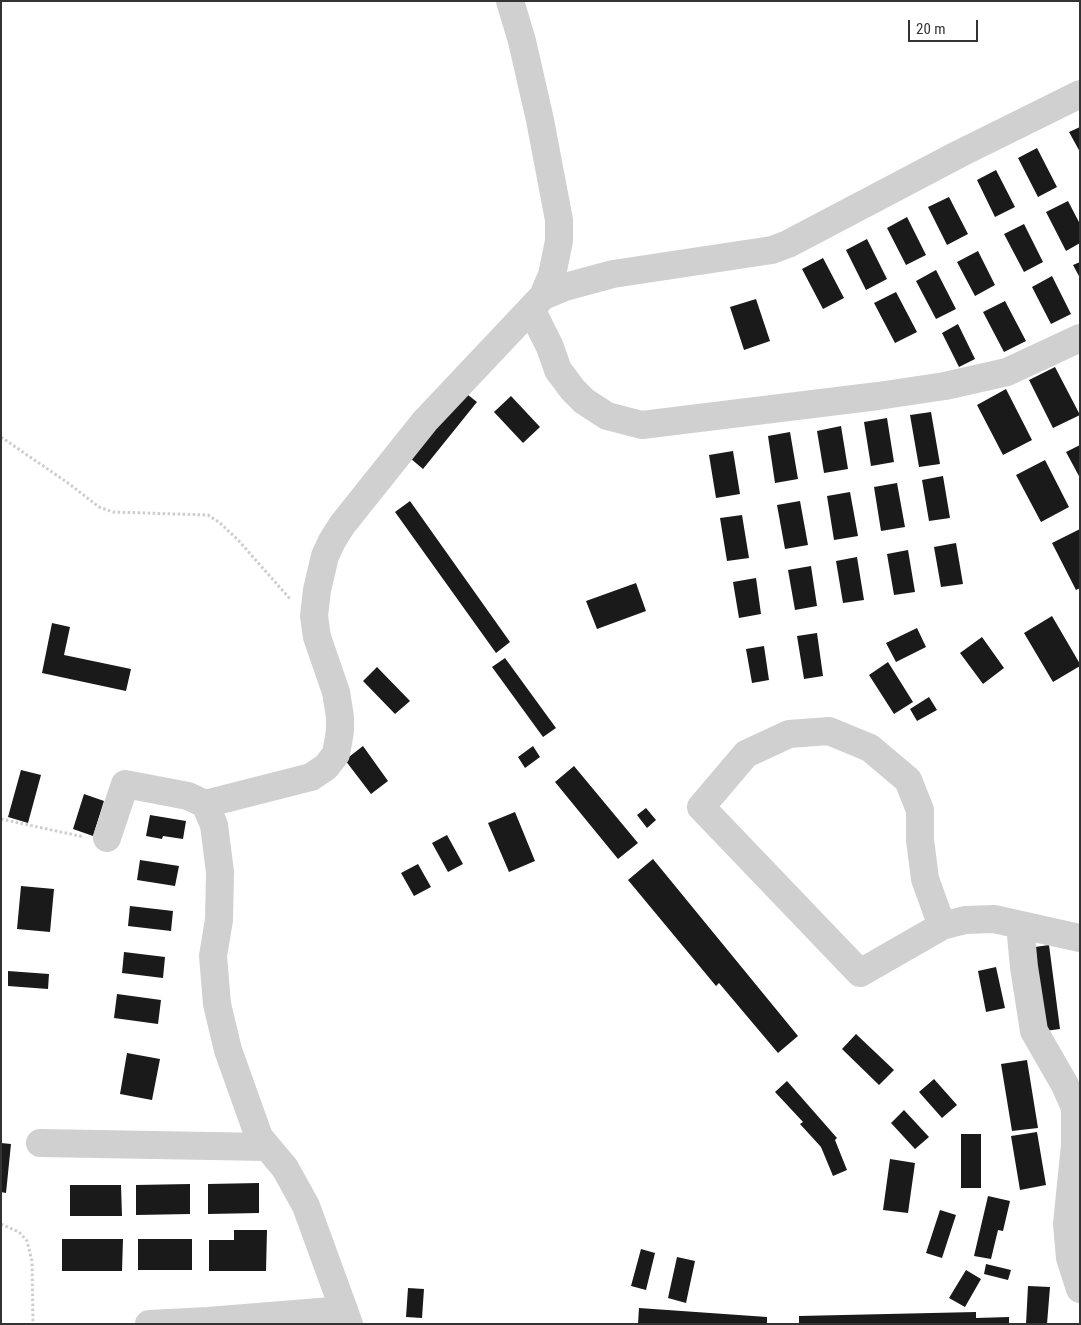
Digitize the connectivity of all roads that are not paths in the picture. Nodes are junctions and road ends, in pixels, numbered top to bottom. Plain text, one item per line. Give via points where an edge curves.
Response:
1 (510, 1) edge
2 (1080, 94) edge
3 (537, 303) junction
4 (1080, 338) edge
5 (205, 804) junction
6 (107, 838) road end
7 (954, 923) junction
8 (1020, 925) junction
9 (1080, 938) edge
10 (40, 1143) dead end
11 (267, 1147) junction
12 (1080, 1289) edge
13 (347, 1317) edge
14 (148, 1324) edge

1 - 3 street via 540,120 559,220 559,241 552,275
2 - 3 street via 788,244 772,250 613,274 565,287
3 - 4 street via 558,370 573,390 607,416 642,425 945,386 1007,372
3 - 5 street via 425,421 342,525 325,556 314,616 340,717 336,754 326,767 311,777
5 - 6 street via 188,796 125,784
5 - 11 street via 214,825 220,872 219,920 213,956 217,1004 228,1050 258,1137
7 - 7 street via 860,973 700,807 746,754 790,734 829,731 870,748 908,780 920,810 925,879
7 - 8 street via 994,918
8 - 9 street
8 - 12 street via 1034,1031 1065,1084 1074,1108 1075,1145 1068,1224 1070,1258
10 - 11 street
11 - 13 street via 285,1168 306,1206
13 - 14 street

